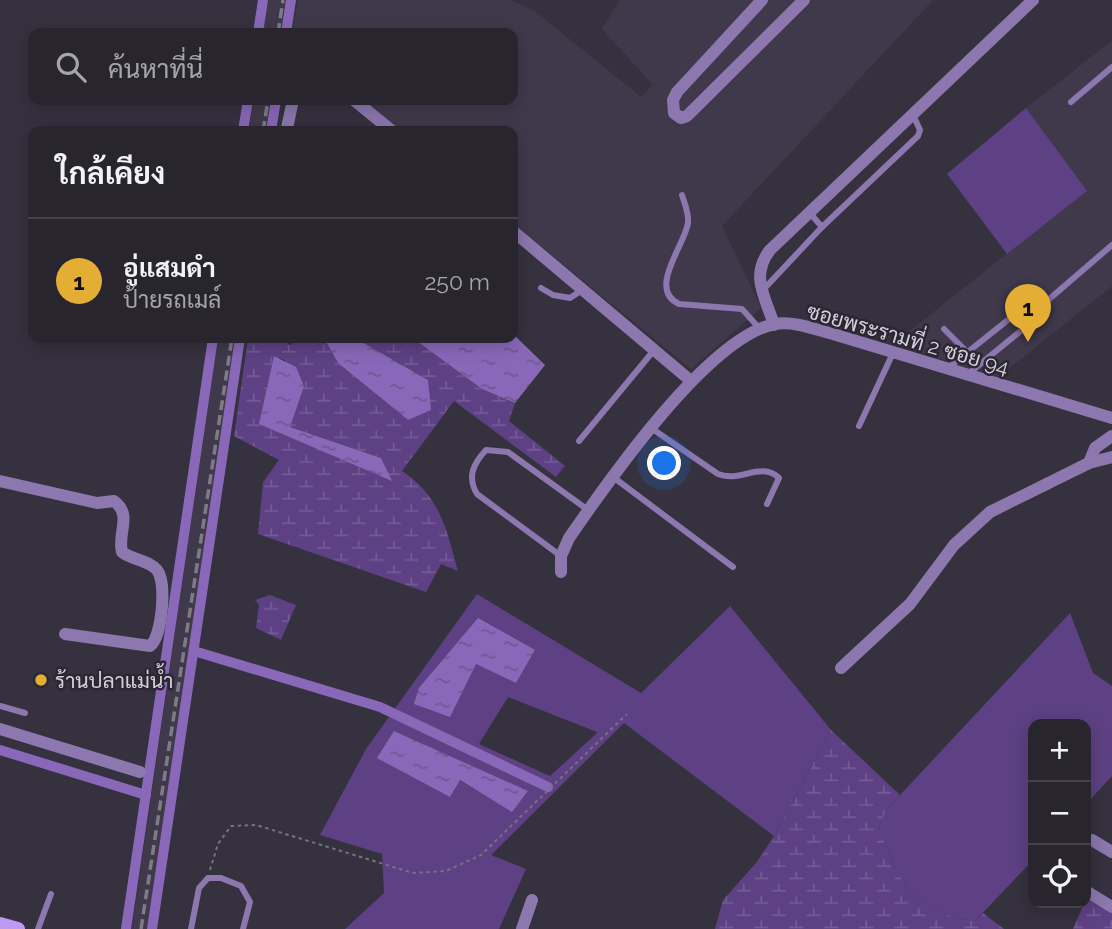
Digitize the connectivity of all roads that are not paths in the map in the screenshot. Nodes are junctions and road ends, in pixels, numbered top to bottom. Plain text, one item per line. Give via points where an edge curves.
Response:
1 (762, 0) edge
2 (803, 0) edge
3 (1033, 0) edge
4 (1111, 70) edge
5 (1071, 102) dead end
6 (292, 105) edge
7 (360, 105) edge
8 (912, 116) junction
9 (287, 126) edge
10 (383, 126) edge
11 (867, 159) junction
12 (878, 173) junction
13 (682, 195) dead end
14 (809, 212) junction
15 (822, 228) junction
16 (518, 235) edge
17 (1112, 245) edge
18 (541, 288) dead end
19 (582, 290) junction
20 (763, 290) junction
21 (1048, 301) junction
22 (774, 324) junction
23 (760, 329) junction
24 (944, 329) dead end
25 (655, 349) junction
26 (967, 352) junction
27 (893, 353) junction
28 (946, 370) junction
29 (966, 376) junction
30 (691, 381) junction
31 (1112, 418) edge
32 (859, 426) dead end
33 (651, 428) junction
34 (1112, 436) edge
35 (579, 441) dead end
36 (1112, 457) edge
37 (1089, 463) junction
38 (613, 477) junction
39 (0, 481) edge
40 (767, 503) dead end
41 (588, 510) junction
42 (561, 556) junction
43 (733, 568) dead end
44 (561, 572) dead end
45 (65, 634) dead end
46 (841, 668) dead end
47 (0, 706) edge
48 (25, 713) dead end
49 (0, 729) edge
50 (141, 772) dead end
51 (1093, 840) dead end
52 (1112, 852) edge
53 (1091, 893) edge
54 (51, 894) dead end
55 (532, 900) dead end
56 (1111, 902) edge
57 (0, 924) edge
58 (18, 929) edge
59 (38, 929) edge
60 (191, 929) edge
61 (243, 929) edge
62 (522, 929) edge

1 - 2 street via 677,92 674,113 687,116
3 - 8 street
4 - 5 lane
6 - 9 street
7 - 10 street
8 - 11 street
8 - 12 lane via 918,123 918,136
11 - 12 lane
11 - 14 street
12 - 15 lane
13 - 23 lane via 688,226 666,279 667,291 679,304 742,309
14 - 15 lane
14 - 20 street via 760,263
15 - 20 lane
16 - 19 street
17 - 21 lane
18 - 19 lane via 570,298
19 - 25 street
20 - 22 street
21 - 26 lane via 1024,307
21 - 29 lane via 1039,316
22 - 23 street, ซอยพระรามที่ 2 ซอย 94
22 - 27 street, ซอยพระรามที่ 2 ซอย 94 via 804,326
23 - 30 street, ซอยพระรามที่ 2 ซอย 94
24 - 26 lane
25 - 30 street
25 - 35 lane
26 - 28 lane
27 - 28 street, ซอยพระรามที่ 2 ซอย 94
27 - 32 lane
28 - 29 street, ซอยพระรามที่ 2 ซอย 94
29 - 31 street, ซอยพระรามที่ 2 ซอย 94
30 - 33 street, ซอยพระรามที่ 2 ซอย 94
33 - 38 street, ซอยพระรามที่ 2 ซอย 94
33 - 40 lane via 730,479 760,470 774,474 779,478
34 - 37 street via 1096,448
36 - 37 street
37 - 46 street via 990,512 972,526 910,604
38 - 41 street, ซอยพระรามที่ 2 ซอย 94
38 - 43 lane
39 - 45 street via 97,503 114,501 125,516 122,552 155,567 162,577 158,636 150,646
41 - 42 street, ซอยพระรามที่ 2 ซอย 94
41 - 42 lane via 508,452 486,450 478,459 470,484 477,494
42 - 44 street
47 - 48 lane
49 - 50 street
51 - 52 street
53 - 56 street
54 - 59 lane
55 - 62 street
57 - 58 main road
60 - 61 lane via 199,888 208,878 241,886 250,902

